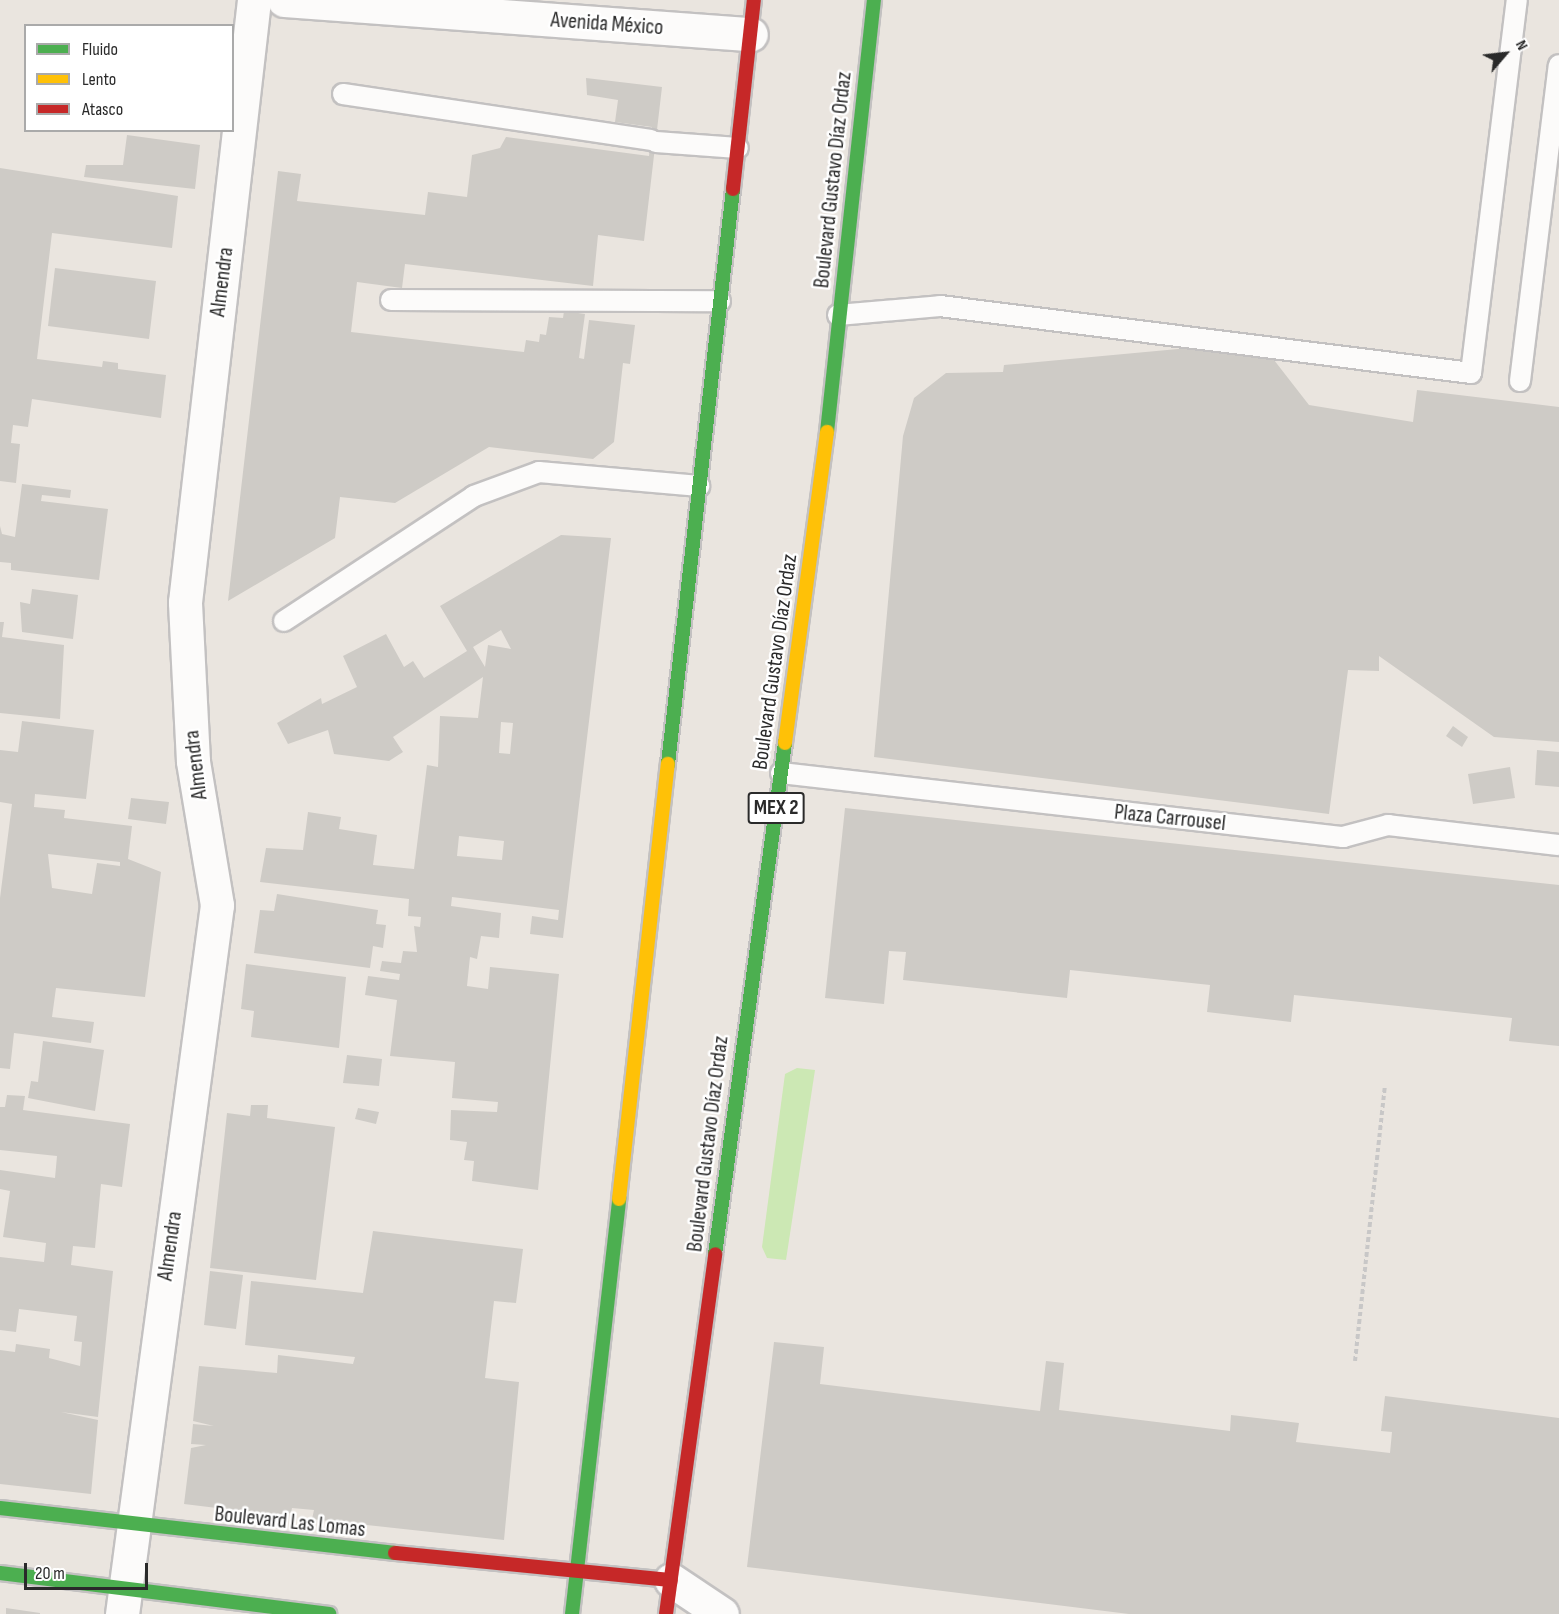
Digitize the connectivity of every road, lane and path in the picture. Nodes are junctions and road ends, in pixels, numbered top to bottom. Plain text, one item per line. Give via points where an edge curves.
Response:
1 (254, 0) edge
2 (284, 0) edge
3 (754, 0) edge
4 (874, 0) edge
5 (1517, 0) edge
6 (751, 34) junction
7 (1559, 65) edge
8 (343, 93) dead end
9 (738, 148) junction
10 (391, 300) dead end
11 (720, 301) junction
12 (838, 315) junction
13 (1520, 381) dead end
14 (699, 486) junction
15 (284, 621) dead end
16 (781, 773) junction
17 (1559, 845) edge
18 (1385, 1088) dead end
19 (1355, 1361) dead end
20 (0, 1508) edge
21 (131, 1527) junction
22 (576, 1572) junction
23 (0, 1573) edge
24 (670, 1580) junction
25 (124, 1603) edge
26 (328, 1614) edge
27 (572, 1614) edge
28 (666, 1614) edge
29 (722, 1614) edge

1 - 21 street, Almendra via 185,602 193,761 217,905
2 - 6 street, Avenida México
3 - 6 main road
4 - 12 main road, Boulevard Gustavo Díaz Ordaz / MEX 2
5 - 12 lane via 1471,373 940,306
6 - 9 main road
7 - 13 lane
8 - 9 lane via 653,141
9 - 11 main road
10 - 11 lane
11 - 14 main road
12 - 16 main road, Boulevard Gustavo Díaz Ordaz / MEX 2
14 - 15 lane via 539,472 474,496
14 - 22 main road
16 - 17 lane, Plaza Carrousel via 1343,837 1388,825
16 - 24 main road, Boulevard Gustavo Díaz Ordaz / MEX 2
18 - 19 path
20 - 21 main road, Boulevard Las Lomas
21 - 22 main road, Boulevard Las Lomas
21 - 25 street, Almendra
22 - 24 main road, Boulevard Las Lomas
22 - 27 main road
23 - 25 main road
24 - 28 main road, Boulevard Gustavo Díaz Ordaz / MEX 2
24 - 29 street
25 - 26 main road

